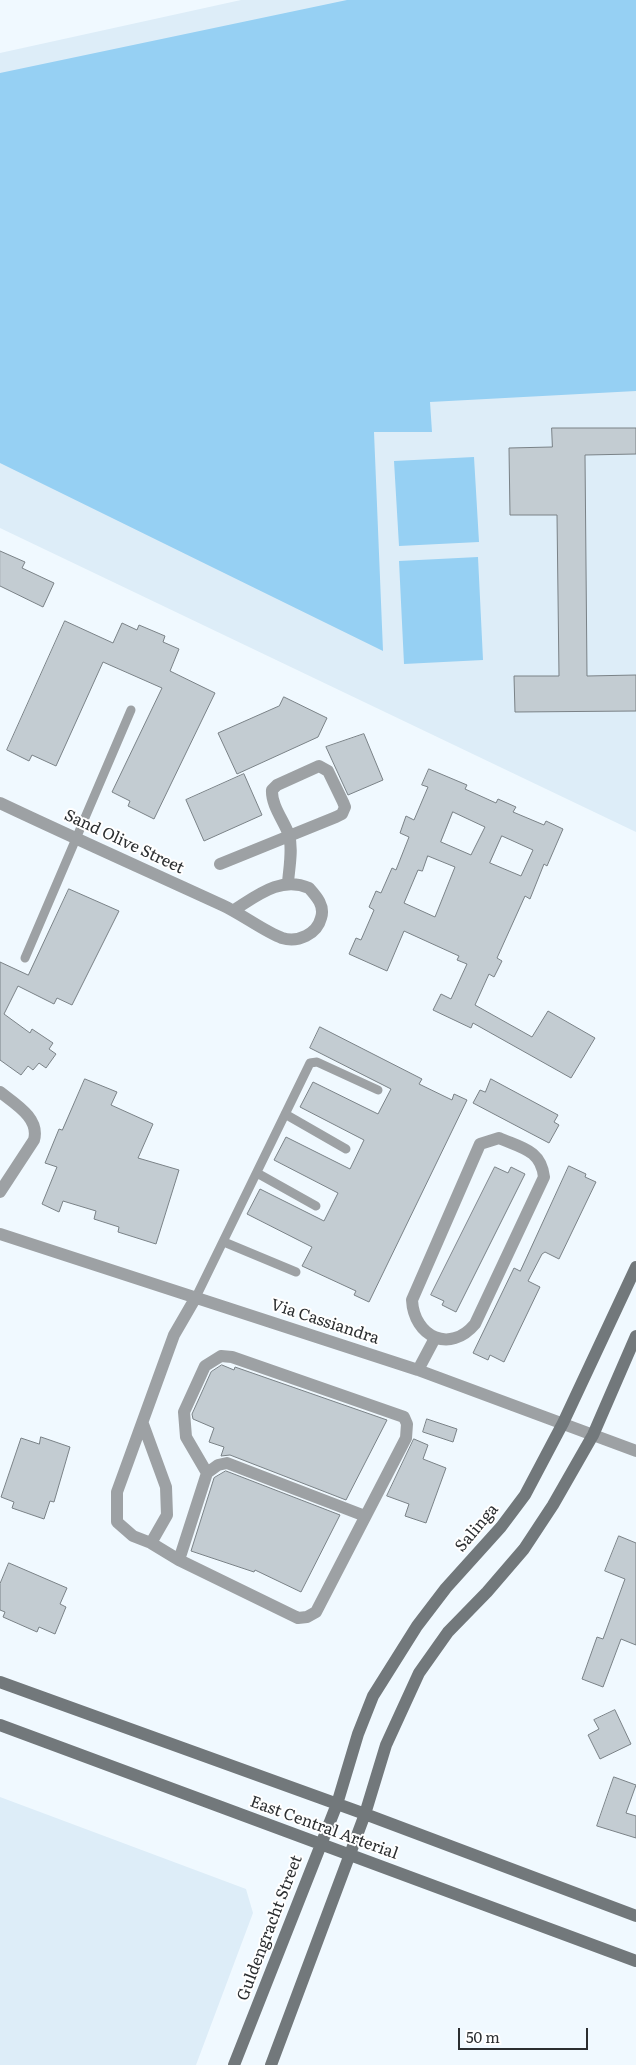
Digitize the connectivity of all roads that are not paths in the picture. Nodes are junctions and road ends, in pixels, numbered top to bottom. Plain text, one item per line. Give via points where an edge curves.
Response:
1 (131, 710) dead end
2 (0, 803) edge
3 (289, 836) junction
4 (75, 838) junction
5 (220, 864) dead end
6 (288, 883) junction
7 (234, 910) junction
8 (25, 958) dead end
9 (378, 1090) dead end
10 (0, 1092) edge
11 (285, 1114) junction
12 (346, 1149) dead end
13 (257, 1173) junction
14 (0, 1192) edge
15 (316, 1206) dead end
16 (0, 1234) edge
17 (224, 1242) junction
18 (636, 1267) edge
19 (296, 1272) dead end
20 (196, 1297) junction
21 (636, 1336) edge
22 (435, 1338) junction
23 (418, 1370) junction
24 (563, 1423) junction
25 (143, 1424) junction
26 (593, 1435) junction
27 (636, 1451) edge
28 (207, 1474) junction
29 (365, 1516) junction
30 (151, 1543) junction
31 (179, 1560) junction
32 (0, 1682) edge
33 (0, 1725) edge
34 (337, 1804) junction
35 (365, 1814) junction
36 (321, 1843) junction
37 (350, 1854) junction
38 (636, 1916) edge
39 (636, 1962) edge
40 (234, 2065) edge
41 (270, 2065) edge

1 - 4 lane
2 - 4 street, Sand Olive Street
3 - 3 street via 344,811 343,802 324,768 315,767 272,790
3 - 5 street
3 - 6 street
4 - 7 street, Sand Olive Street
4 - 8 lane
6 - 7 street via 266,890
6 - 7 street, Sand Olive Street via 310,888 322,905 319,926 310,934 297,939 282,938
9 - 11 lane via 313,1062
10 - 14 street via 26,1112 36,1134
11 - 12 lane
11 - 13 lane
13 - 15 lane
13 - 17 lane
16 - 20 street, Via Cassiandra
17 - 19 lane
17 - 20 lane
18 - 24 street, Salinga
20 - 23 street, Via Cassiandra
20 - 25 street via 174,1335
21 - 26 street
22 - 22 street via 419,1325 412,1300 480,1144 499,1138 535,1153 543,1165 544,1177 475,1324 466,1335 453,1340
22 - 23 street
23 - 24 street, Via Cassiandra
24 - 26 street, Via Cassiandra
24 - 34 street, Salinga via 525,1494 501,1527 446,1588 392,1663 373,1696 358,1734
25 - 30 street via 166,1487 167,1515
25 - 30 street via 117,1492 117,1522 133,1536
26 - 27 street, Via Cassiandra
26 - 35 street via 524,1549 448,1632 419,1673 386,1745
28 - 29 street via 218,1465 227,1463
28 - 29 street via 186,1437 184,1412 205,1366 221,1356 232,1357 404,1417 408,1424 406,1438
28 - 31 street
29 - 31 street via 316,1612 307,1617 298,1618
30 - 31 street
32 - 34 street, East Central Arterial
33 - 36 street, East Central Arterial
34 - 35 street, East Central Arterial
34 - 36 street, Guldengracht Street
35 - 37 street
35 - 38 street, East Central Arterial
36 - 37 street, East Central Arterial
36 - 40 street, Guldengracht Street
37 - 39 street, East Central Arterial
37 - 41 street

